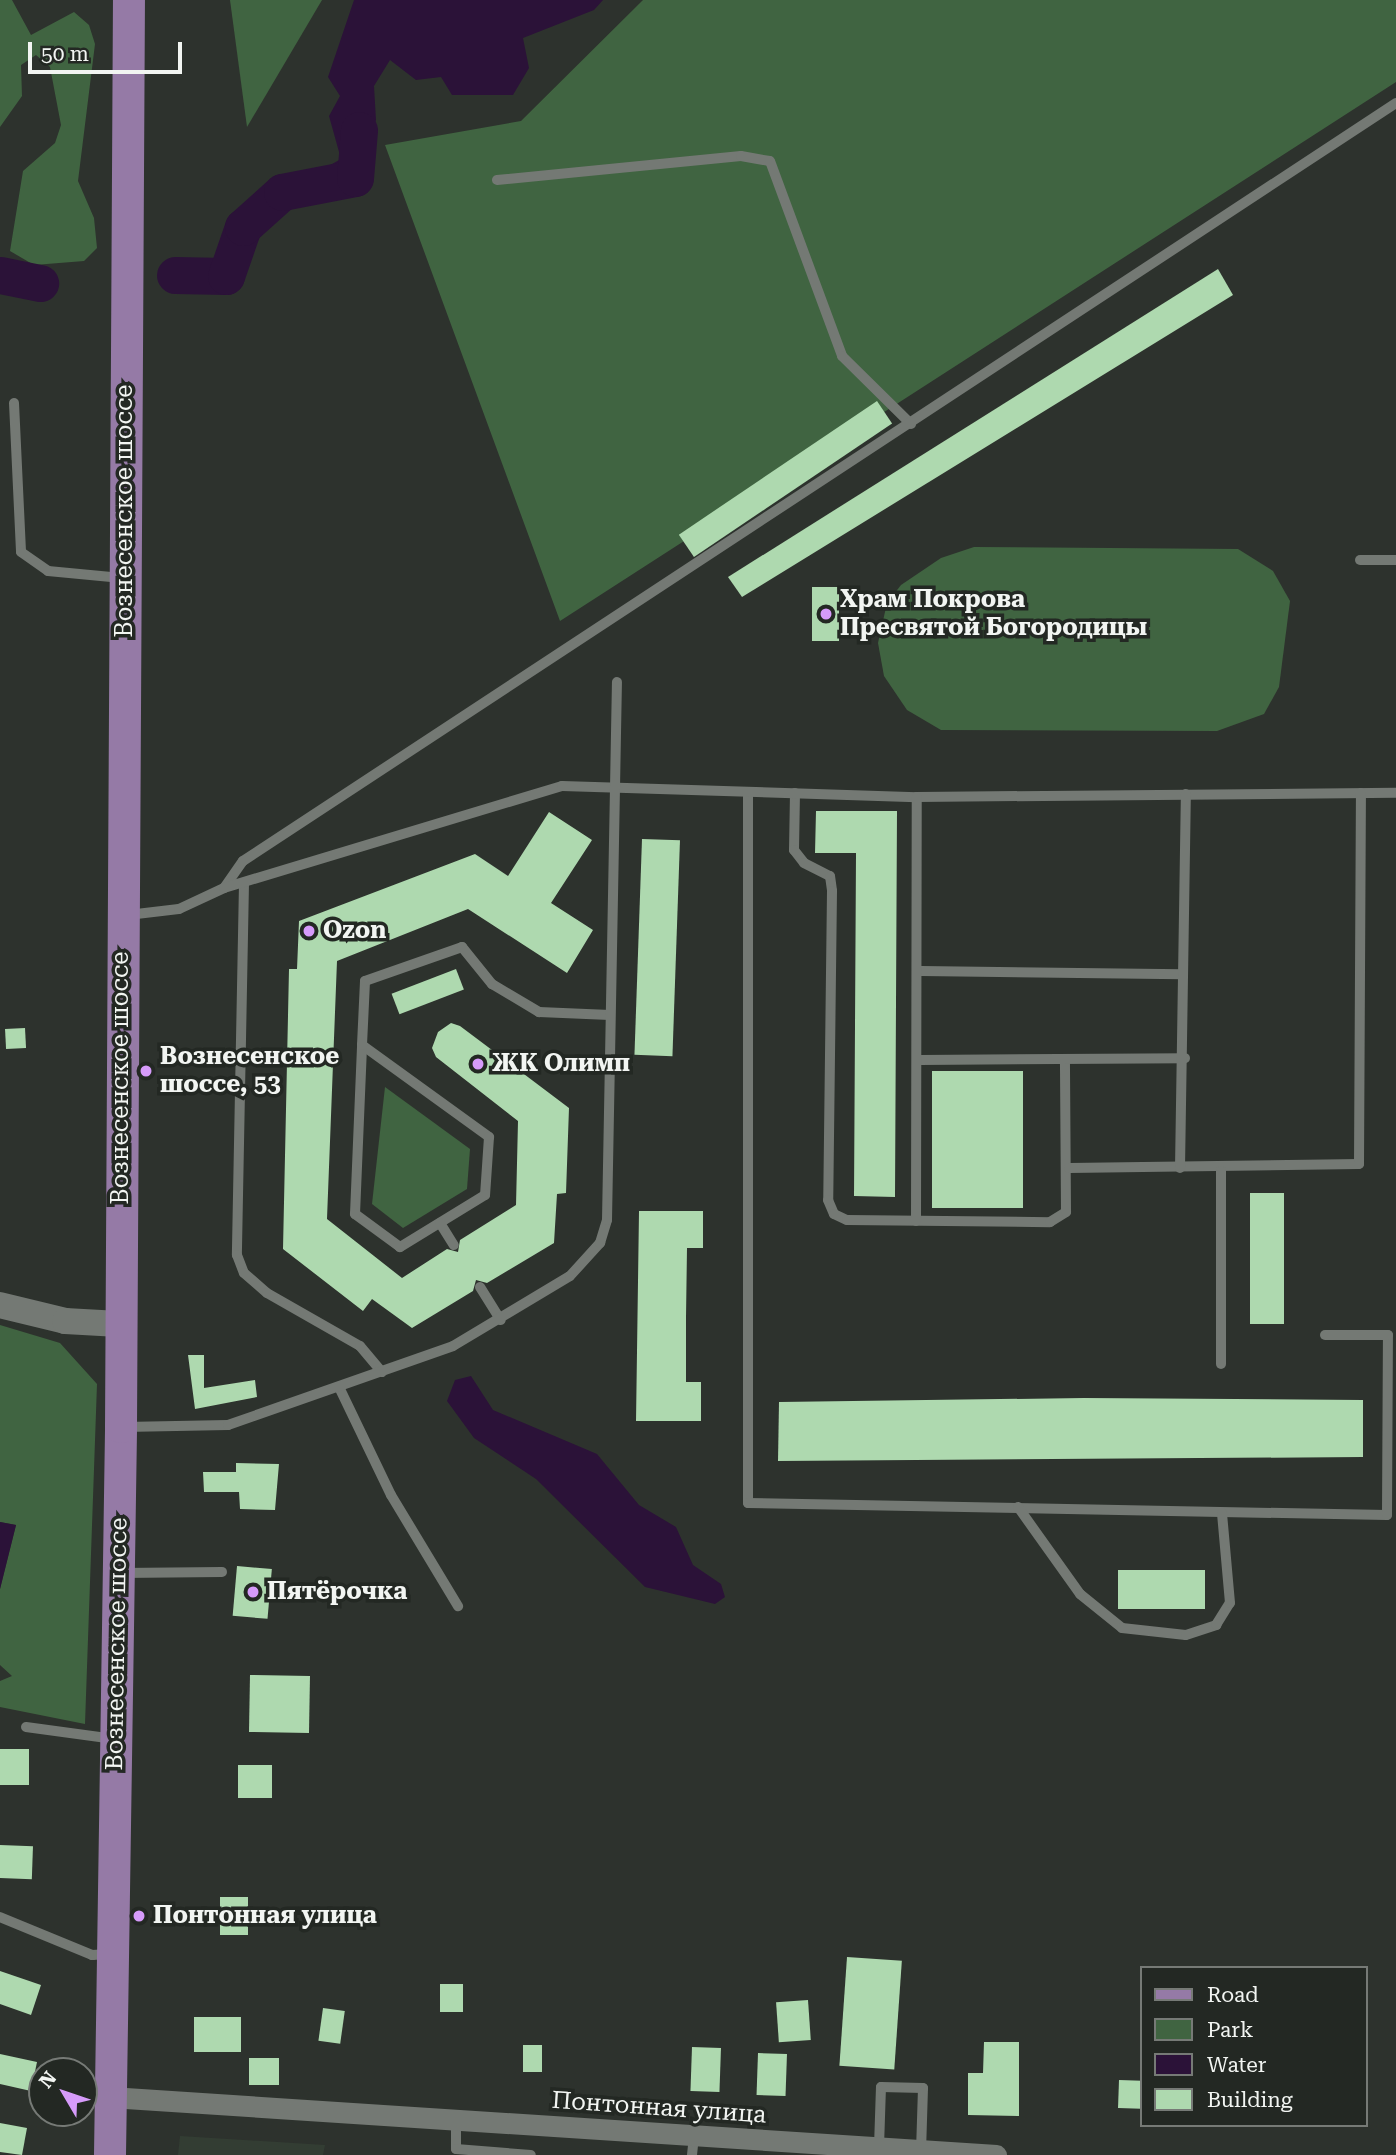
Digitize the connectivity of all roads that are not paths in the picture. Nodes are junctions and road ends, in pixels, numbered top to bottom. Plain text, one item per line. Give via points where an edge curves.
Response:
1 (126, 1) edge
2 (1396, 103) edge
3 (497, 180) dead end
4 (14, 403) dead end
5 (911, 424) junction
6 (1396, 559) edge
7 (1360, 560) dead end
8 (125, 578) junction
9 (617, 682) dead end
10 (614, 788) junction
11 (748, 793) junction
12 (795, 793) junction
13 (1361, 793) junction
14 (1396, 793) edge
15 (1186, 794) junction
16 (917, 797) junction
17 (244, 883) junction
18 (224, 888) junction
19 (122, 915) junction
20 (921, 971) junction
21 (1183, 974) junction
22 (610, 1015) junction
23 (362, 1045) junction
24 (1185, 1058) junction
25 (920, 1060) junction
26 (1065, 1062) junction
27 (1069, 1168) junction
28 (1180, 1168) junction
29 (1221, 1171) junction
30 (916, 1221) junction
31 (440, 1223) junction
32 (454, 1245) dead end
33 (480, 1287) dead end
34 (0, 1305) edge
35 (501, 1320) junction
36 (119, 1324) junction
37 (1325, 1335) dead end
38 (1221, 1364) dead end
39 (382, 1372) junction
40 (340, 1387) junction
41 (121, 1427) junction
42 (1018, 1507) junction
43 (1222, 1513) junction
44 (222, 1572) dead end
45 (118, 1573) junction
46 (458, 1606) dead end
47 (26, 1727) dead end
48 (115, 1739) junction
49 (0, 1917) edge
50 (111, 1954) junction
51 (110, 2097) junction
52 (456, 2121) junction
53 (693, 2146) edge
54 (879, 2147) junction
55 (921, 2150) junction
56 (454, 2152) edge
57 (110, 2155) edge
58 (531, 2155) edge
59 (996, 2155) edge

1 - 8 main road, Вознесенское шоссе
2 - 5 lane
3 - 5 lane via 741,156 770,161 842,356
4 - 8 lane via 20,552 48,571
5 - 18 lane via 243,861
6 - 7 lane
8 - 19 main road, Вознесенское шоссе
9 - 10 lane
10 - 11 lane
10 - 17 lane via 562,786 502,801
10 - 22 lane
11 - 12 lane
11 - 42 lane via 748,1503
12 - 16 lane
12 - 30 lane via 794,850 804,863 830,876 832,891 828,1200 834,1214 847,1220
13 - 14 lane
13 - 15 lane
13 - 29 lane via 1359,1164
15 - 16 lane
15 - 21 lane
16 - 20 lane
17 - 18 lane
17 - 39 lane via 237,1255 243,1273 267,1293 360,1346
18 - 19 lane via 178,909
19 - 36 main road, Вознесенское шоссе
20 - 21 lane
20 - 25 lane
21 - 24 lane
22 - 23 lane via 540,1012 492,984 462,947 365,981
22 - 35 lane via 607,1220 600,1243 570,1276
23 - 31 lane via 489,1138 485,1195
23 - 31 lane via 355,1214 400,1247
24 - 26 lane
24 - 28 lane
25 - 26 lane
25 - 30 lane
26 - 27 lane
27 - 28 lane
27 - 30 lane via 1066,1212 1050,1222
28 - 29 lane
29 - 38 lane
31 - 32 lane
33 - 35 lane
34 - 36 street via 65,1321
35 - 39 lane via 453,1346
36 - 41 main road, Вознесенское шоссе
37 - 43 lane via 1388,1335 1387,1516
39 - 40 lane
40 - 41 lane via 228,1425
40 - 46 lane via 391,1495
41 - 45 main road, Вознесенское шоссе
42 - 43 lane
42 - 43 lane via 1080,1594 1122,1628 1186,1635 1216,1625 1230,1603
44 - 45 lane
45 - 48 main road, Вознесенское шоссе
47 - 48 lane
48 - 50 main road, Вознесенское шоссе
49 - 50 lane via 92,1955
50 - 51 main road, Вознесенское шоссе
51 - 52 street, Понтонная улица
51 - 57 main road, Вознесенское шоссе
52 - 53 street, Понтонная улица
52 - 56 lane
53 - 54 street, Понтонная улица
54 - 55 street, Понтонная улица
54 - 55 lane via 881,2087 923,2088
55 - 59 street, Понтонная улица
56 - 58 lane

